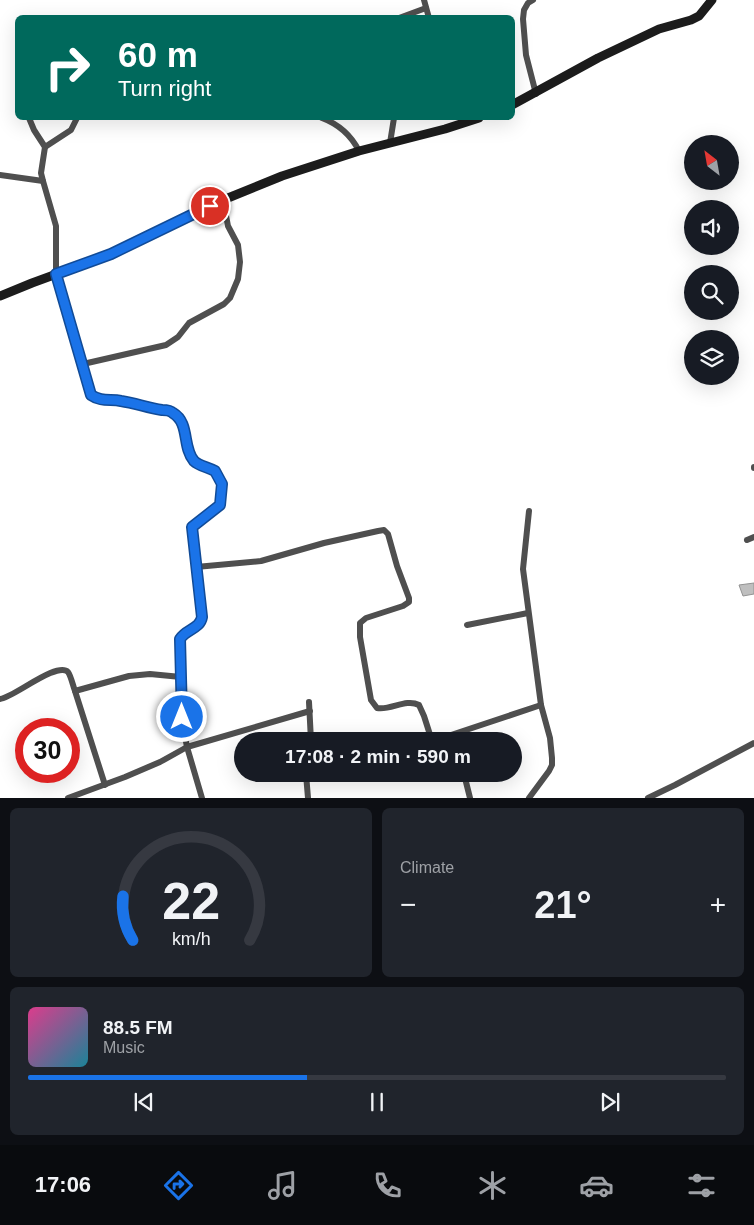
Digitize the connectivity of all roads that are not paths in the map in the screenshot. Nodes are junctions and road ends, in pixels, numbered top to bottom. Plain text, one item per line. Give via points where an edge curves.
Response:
1 (424, 0) edge
2 (534, 0) edge
3 (712, 0) edge
4 (426, 8) junction
5 (407, 15) edge
6 (428, 15) edge
7 (536, 94) junction
8 (515, 104) edge
9 (30, 120) edge
10 (76, 120) edge
11 (328, 120) edge
12 (394, 120) edge
13 (473, 120) edge
14 (390, 143) junction
15 (45, 146) junction
16 (359, 151) junction
17 (0, 175) edge
18 (43, 181) junction
19 (223, 200) junction
20 (56, 274) junction
21 (0, 296) edge
22 (83, 364) junction
23 (528, 511) dead end
24 (196, 567) junction
25 (528, 613) junction
26 (467, 625) dead end
27 (181, 677) junction
28 (75, 691) junction
29 (0, 699) edge
30 (309, 702) dead end
31 (541, 706) junction
32 (310, 710) junction
33 (311, 732) edge
34 (429, 732) edge
35 (470, 732) edge
36 (754, 743) edge
37 (187, 747) junction
38 (307, 782) edge
39 (466, 782) edge
40 (105, 785) junction
41 (68, 798) edge
42 (202, 798) edge
43 (308, 798) edge
44 (470, 798) edge
45 (528, 798) edge
46 (648, 798) edge

1 - 4 street
2 - 7 street via 528,3 523,19 526,55
3 - 7 street via 699,16 598,58
4 - 5 street
4 - 6 street
7 - 8 street
9 - 15 street
10 - 15 street via 71,130
11 - 16 street via 347,134
12 - 14 street
13 - 14 street
14 - 16 street
15 - 18 street
16 - 19 street via 282,176
17 - 18 street
18 - 20 street via 56,226
19 - 20 street via 111,254
19 - 22 street via 228,226 238,245 240,262 238,279 230,298 189,323 178,337 166,345
20 - 21 street
20 - 22 street
22 - 24 street via 88,389 97,399 171,411 178,416 194,461 215,471 220,478 220,505 192,527
23 - 25 street via 523,570
24 - 27 street via 202,617 201,623 180,639
24 - 34 street via 261,561 339,539 386,531 410,598 404,606 366,618 360,623 371,700 382,710 409,702 418,705
25 - 26 street
25 - 31 street
27 - 28 street via 130,676
27 - 37 street
28 - 29 street via 68,672 64,670 35,680
28 - 40 street
30 - 32 street
31 - 35 street
31 - 45 street via 550,738 552,765
32 - 33 street
32 - 37 street
36 - 46 street
37 - 40 street
37 - 42 street
38 - 43 street
39 - 44 street
40 - 41 street

